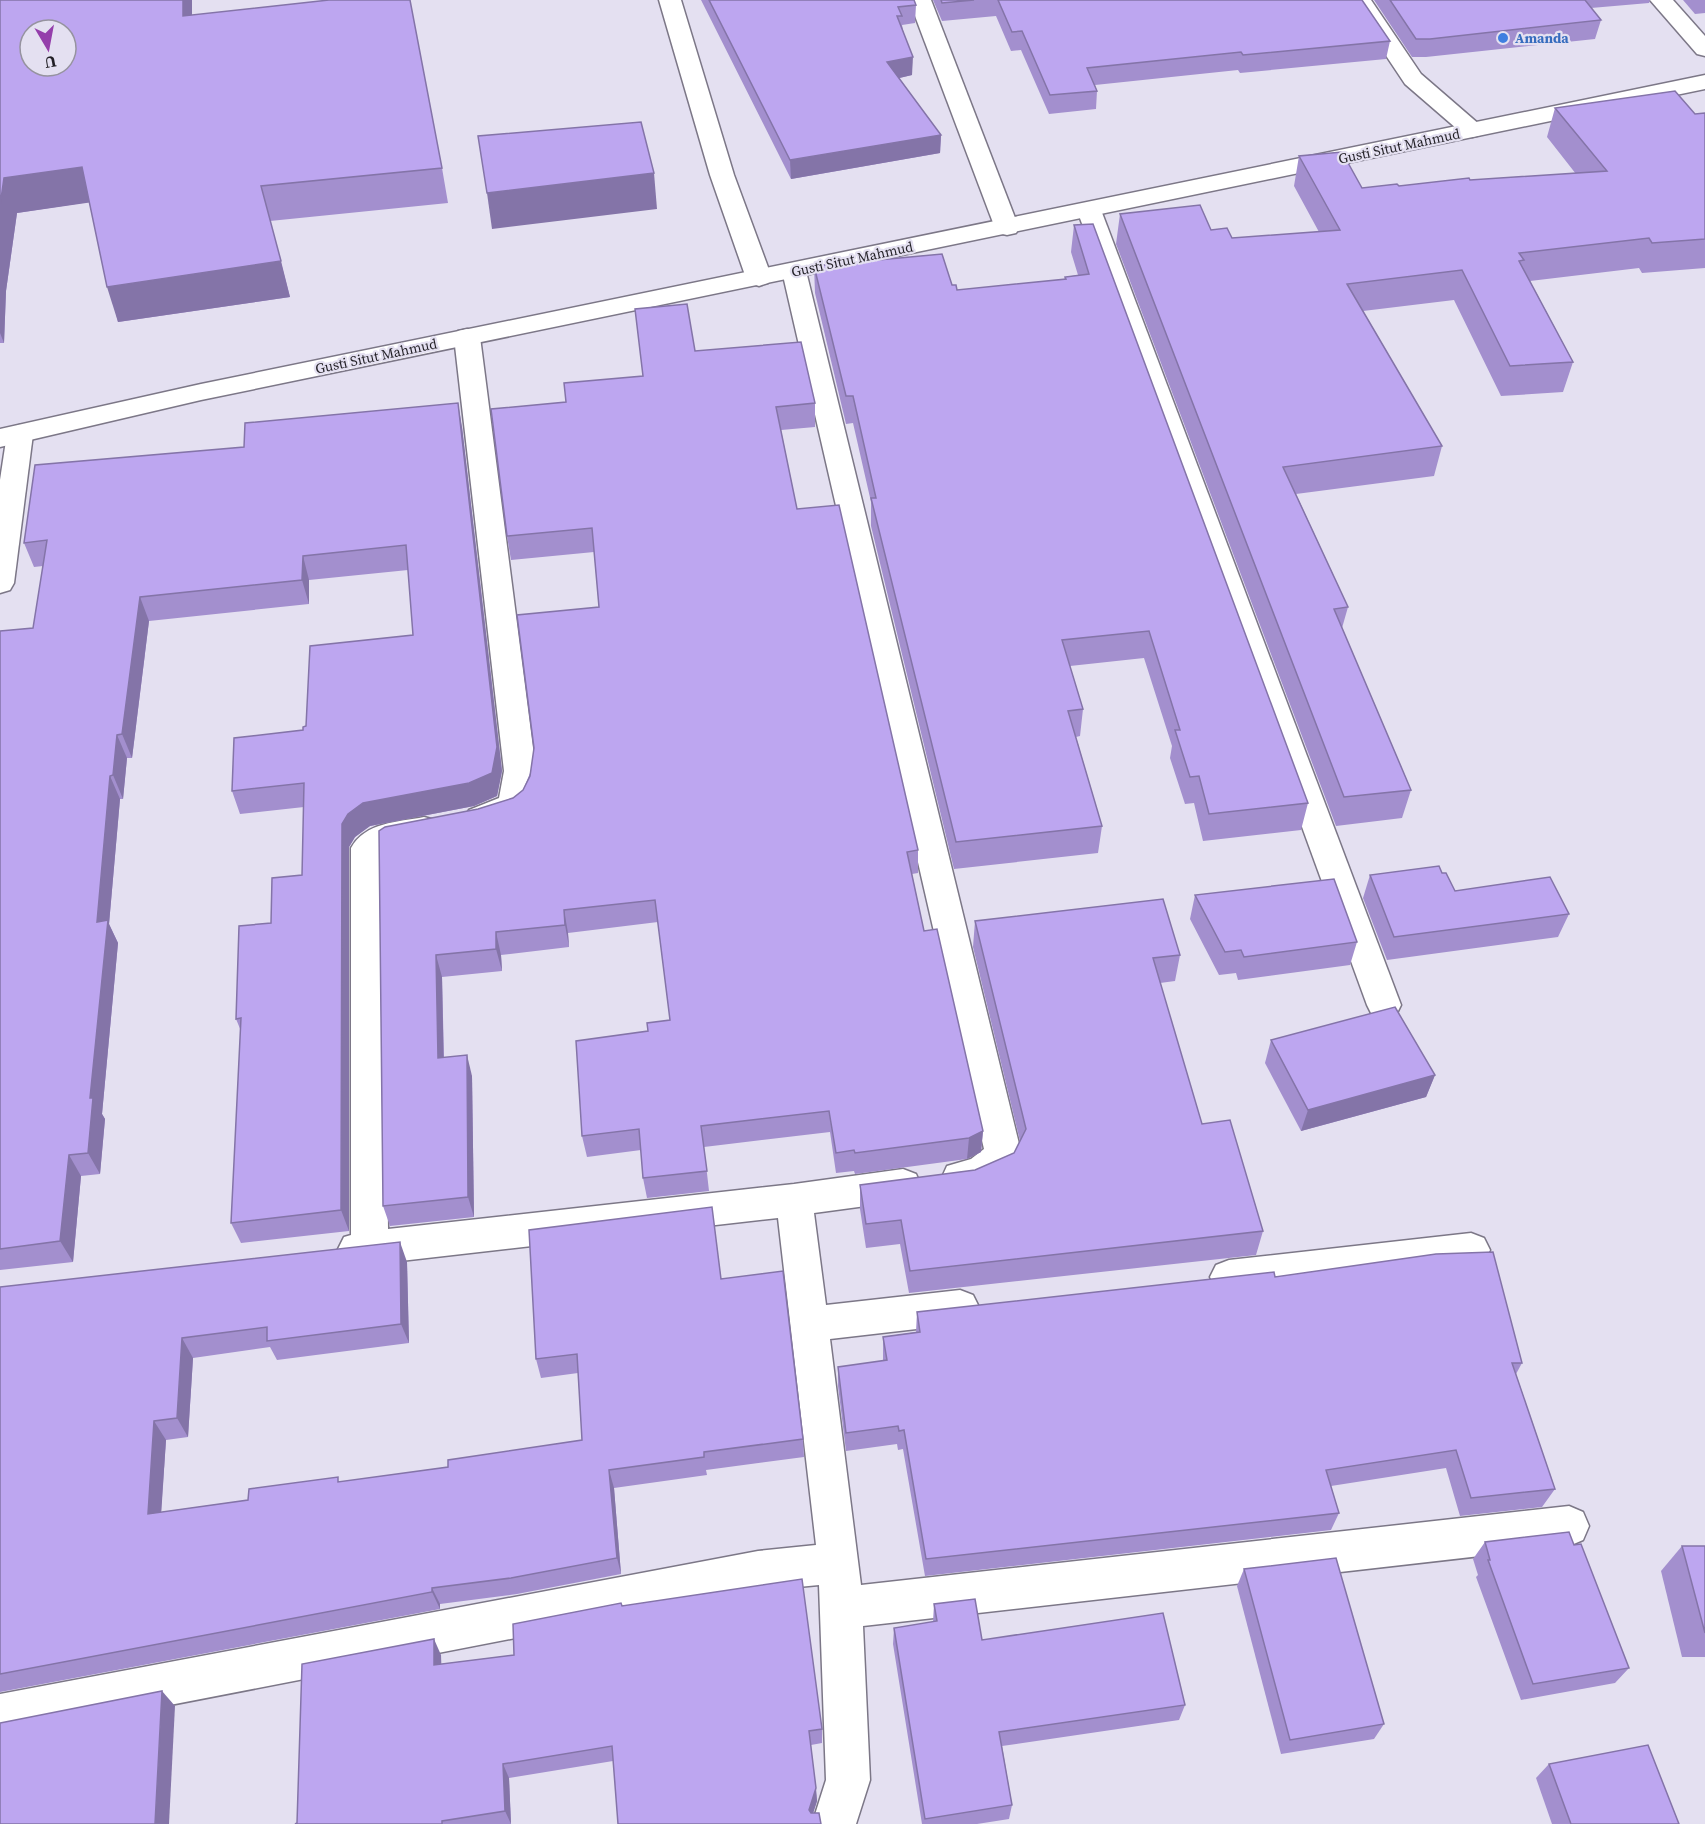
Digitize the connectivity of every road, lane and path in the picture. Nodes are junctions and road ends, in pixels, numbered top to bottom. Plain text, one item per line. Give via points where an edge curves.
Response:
1 (670, 0) edge
2 (920, 0) edge
3 (1360, 0) edge
4 (1661, 0) edge
5 (1705, 49) edge
6 (1705, 82) edge
7 (1472, 130) junction
8 (1089, 210) junction
9 (1007, 228) junction
10 (794, 271) junction
11 (759, 278) junction
12 (467, 337) junction
13 (10, 436) edge
14 (0, 583) edge
15 (1384, 1005) dead end
16 (794, 1200) junction
17 (370, 1247) junction
18 (1471, 1251) edge
19 (324, 1252) edge
20 (1199, 1281) edge
21 (998, 1303) edge
22 (809, 1324) junction
23 (1569, 1526) dead end
24 (839, 1563) junction
25 (841, 1608) junction
26 (0, 1716) edge
27 (834, 1824) edge

1 - 11 main road via 722,175
2 - 9 main road
3 - 7 main road via 1413,79
4 - 5 main road
6 - 7 main road, Gusti Situt Mahmud
7 - 8 main road, Gusti Situt Mahmud
8 - 9 main road, Gusti Situt Mahmud
8 - 15 main road
9 - 10 main road, Gusti Situt Mahmud
10 - 11 main road, Gusti Situt Mahmud
10 - 16 main road via 1003,1152 997,1164 972,1176
11 - 12 main road, Gusti Situt Mahmud
12 - 13 main road, Gusti Situt Mahmud
12 - 17 main road via 520,771 514,805 480,819 381,837 367,849
13 - 14 main road
16 - 17 main road
16 - 22 main road
17 - 19 main road
18 - 20 main road
21 - 22 main road
22 - 24 main road
23 - 25 main road
24 - 25 main road
24 - 26 main road via 758,1571
25 - 27 main road via 848,1780

